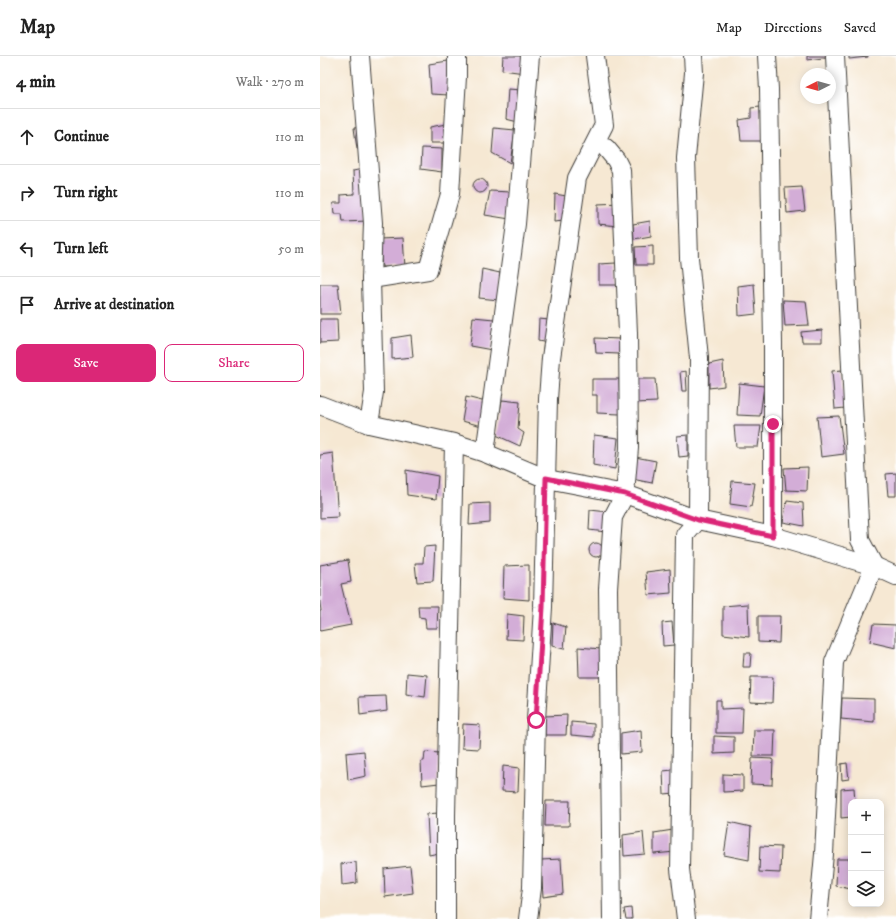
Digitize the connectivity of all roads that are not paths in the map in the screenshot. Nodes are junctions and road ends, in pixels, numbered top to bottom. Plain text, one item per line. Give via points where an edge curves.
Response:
1 (360, 56) edge
2 (457, 56) edge
3 (530, 56) edge
4 (595, 56) edge
5 (692, 56) edge
6 (767, 56) edge
7 (835, 56) edge
8 (606, 148) dead end
9 (371, 279) junction
10 (320, 405) edge
11 (369, 424) junction
12 (454, 442) junction
13 (485, 453) junction
14 (546, 478) junction
15 (625, 494) junction
16 (698, 520) junction
17 (773, 536) junction
18 (874, 566) junction
19 (896, 576) edge
20 (446, 919) edge
21 (528, 919) edge
22 (612, 919) edge
23 (686, 919) edge
24 (818, 919) edge

1 - 9 street via 373,223
2 - 9 street via 450,194 428,270
3 - 13 street via 516,224
4 - 14 street via 604,125 576,178 551,358
5 - 16 street via 694,73 686,158 689,258 699,358
6 - 17 street via 773,344
7 - 18 street via 860,540
8 - 15 street via 621,170 628,333 629,448
9 - 11 street via 374,392
10 - 11 street
11 - 12 street
12 - 13 street
12 - 20 street
13 - 14 street
14 - 15 street
14 - 21 street via 532,888
15 - 16 street
15 - 22 street via 613,517 608,589
16 - 17 street
16 - 23 street via 685,535 680,869
17 - 18 street
18 - 19 street
18 - 24 street via 834,662

